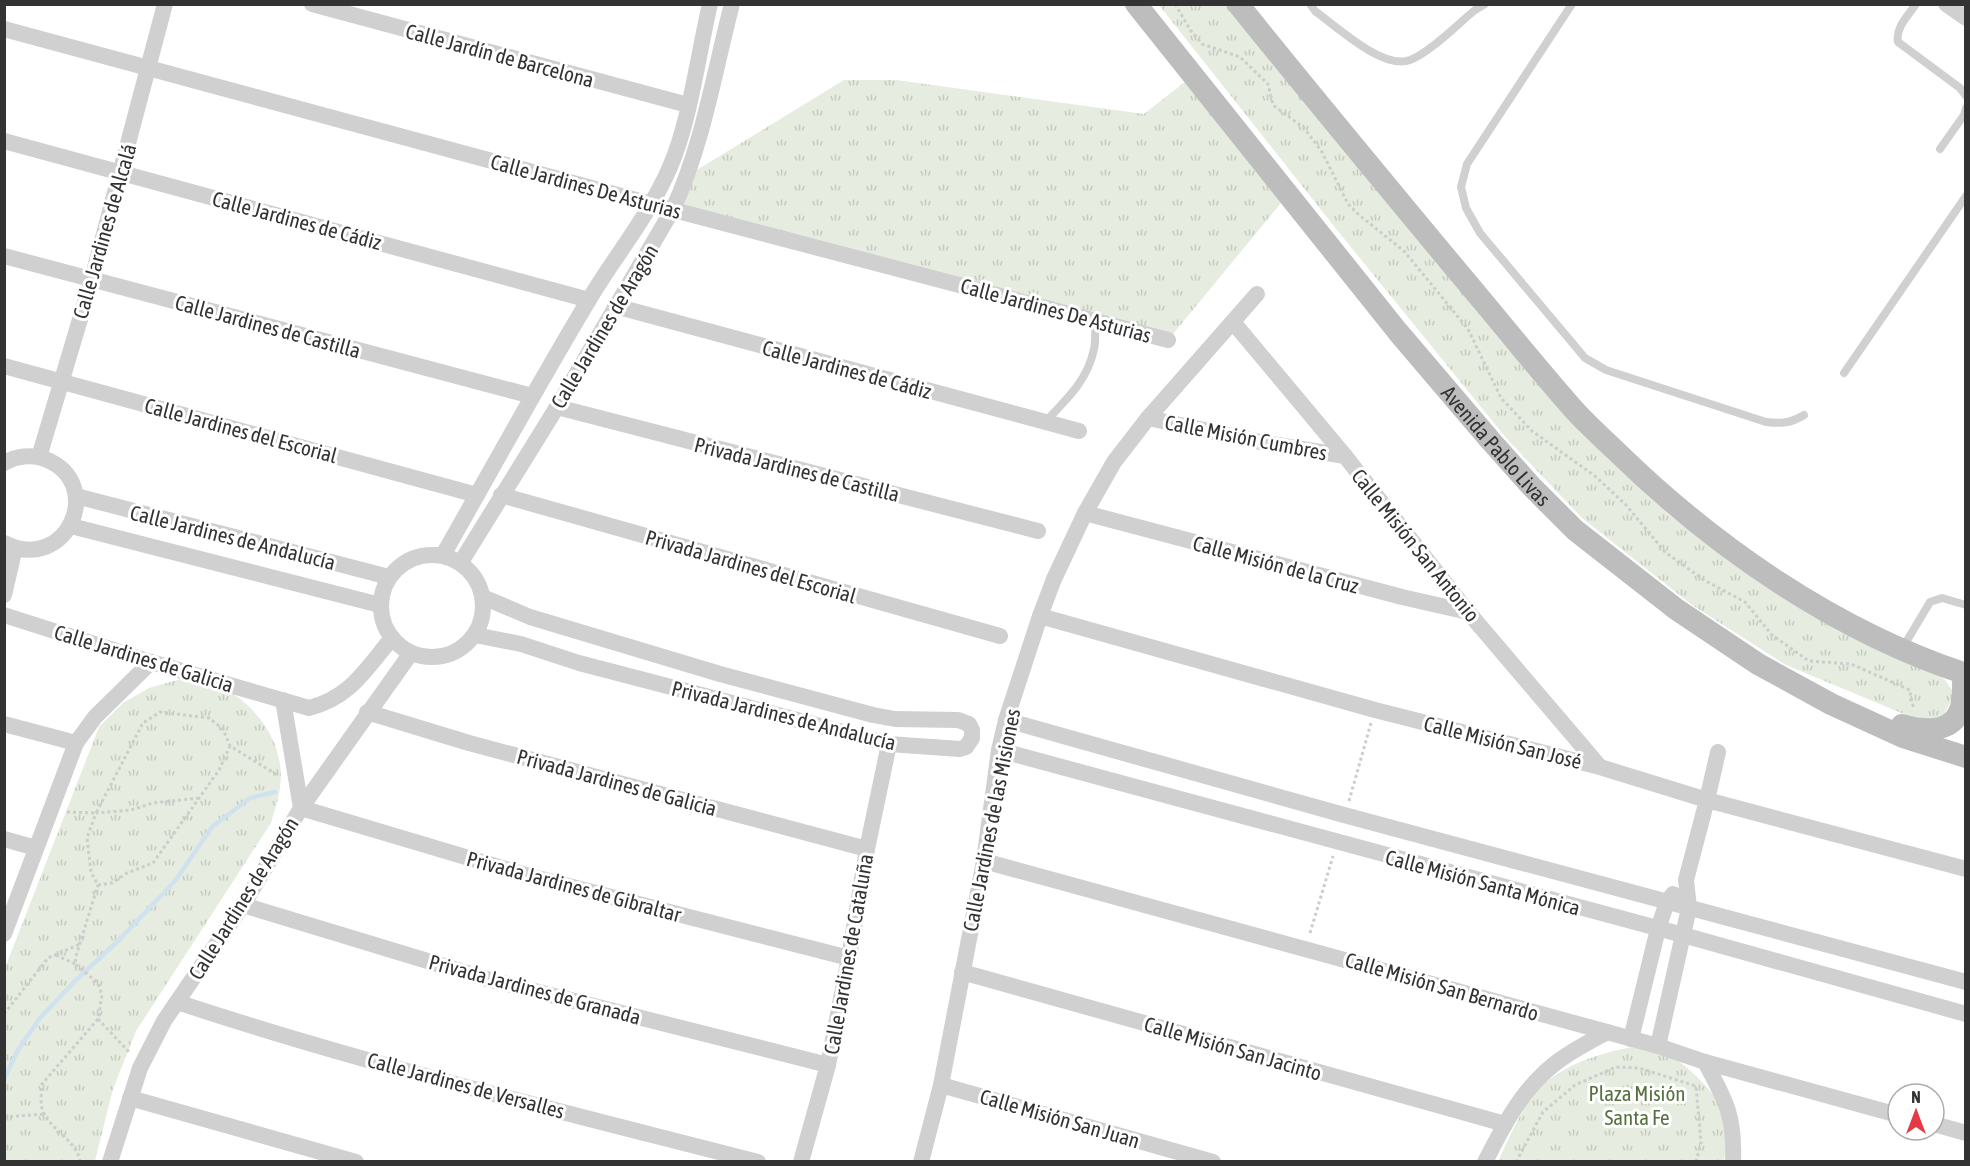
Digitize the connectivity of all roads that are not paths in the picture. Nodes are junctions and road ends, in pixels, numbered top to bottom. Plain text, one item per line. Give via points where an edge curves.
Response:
1 (165, 4) edge
2 (312, 4) edge
3 (1136, 4) edge
4 (1238, 4) edge
5 (1310, 4) edge
6 (1485, 4) edge
7 (1572, 4) edge
8 (1916, 4) edge
9 (1946, 4) edge
10 (709, 5) edge
11 (731, 7) edge
12 (1964, 14) edge
13 (4, 29) edge
14 (149, 69) junction
15 (1965, 96) edge
16 (688, 105) junction
17 (1965, 108) edge
18 (4, 141) edge
19 (1940, 149) dead end
20 (122, 172) junction
21 (1965, 196) edge
22 (651, 204) junction
23 (673, 209) junction
24 (4, 256) edge
25 (92, 279) junction
26 (1257, 294) dead end
27 (589, 300) junction
28 (615, 306) junction
29 (1095, 321) junction
30 (1233, 322) junction
31 (1168, 340) dead end
32 (4, 366) edge
33 (1844, 373) dead end
34 (61, 381) junction
35 (532, 396) junction
36 (557, 406) junction
37 (1804, 415) dead end
38 (1148, 418) junction
39 (1045, 422) junction
40 (1079, 431) dead end
41 (1345, 456) junction
42 (39, 457) junction
43 (4, 463) edge
44 (477, 495) junction
45 (501, 495) junction
46 (76, 496) junction
47 (1085, 513) junction
48 (71, 526) junction
49 (1038, 531) dead end
50 (10, 546) edge
51 (443, 555) junction
52 (460, 562) junction
53 (389, 577) junction
54 (4, 595) edge
55 (483, 597) junction
56 (1965, 604) edge
57 (380, 605) junction
58 (1468, 612) junction
59 (4, 615) edge
60 (1040, 616) junction
61 (475, 635) junction
62 (1000, 636) dead end
63 (392, 638) junction
64 (1902, 650) junction
65 (411, 653) junction
66 (151, 662) junction
67 (1965, 672) edge
68 (284, 700) junction
69 (1831, 704) junction
70 (367, 712) junction
71 (1006, 720) junction
72 (4, 723) edge
73 (76, 743) junction
74 (889, 744) junction
75 (999, 750) junction
76 (1718, 752) dead end
77 (1965, 757) edge
78 (1600, 767) junction
79 (1707, 800) junction
80 (301, 807) junction
81 (1344, 815) junction
82 (4, 839) edge
83 (1336, 843) junction
84 (36, 848) junction
85 (867, 849) junction
86 (984, 861) junction
87 (1965, 869) edge
88 (1686, 880) junction
89 (1666, 902) junction
90 (243, 905) junction
91 (1689, 908) junction
92 (1658, 929) junction
93 (4, 934) edge
94 (1683, 935) junction
95 (849, 958) junction
96 (962, 972) junction
97 (1965, 982) edge
98 (177, 1002) junction
99 (1965, 1014) edge
100 (1607, 1032) junction
101 (1631, 1039) junction
102 (1658, 1046) junction
103 (1705, 1062) junction
104 (828, 1065) junction
105 (941, 1085) junction
106 (130, 1098) junction
107 (1886, 1112) edge
108 (1505, 1124) junction
109 (1946, 1127) edge
110 (1965, 1133) edge
111 (110, 1161) edge
112 (356, 1161) edge
113 (758, 1161) edge
114 (801, 1161) edge
115 (921, 1161) edge
116 (1213, 1161) edge
117 (1485, 1161) edge
118 (1733, 1161) edge

1 - 14 street, Calle Jardines de Alcalá
2 - 16 street, Calle Jardín de Barcelona
3 - 69 main road, Avenida Pablo Livas via 1398,332 1531,486 1575,530 1676,609 1758,664
4 - 64 main road via 1577,413 1652,486 1726,546 1799,594
5 - 6 lane via 1379,58 1395,62 1409,61 1423,53
7 - 37 lane via 1467,164 1461,187 1475,225 1585,358 1606,370 1766,422 1782,424
8 - 15 lane via 1900,27 1898,42 1960,88
9 - 12 street
10 - 11 street
10 - 16 street, Calle Jardines de Aragón
11 - 23 street, Calle Jardines de Aragón via 706,116
13 - 14 street, Calle Jardines De Asturias
14 - 20 street, Calle Jardines de Alcalá
14 - 22 street, Calle Jardines De Asturias
16 - 22 street, Calle Jardines de Aragón via 670,166
17 - 19 lane
18 - 20 street, Calle Jardines de Cádiz
20 - 25 street, Calle Jardines de Alcalá
20 - 27 street, Calle Jardines de Cádiz
21 - 33 lane
22 - 23 street, Calle Jardines De Asturias
22 - 27 street, Calle Jardines de Aragón
23 - 28 street, Calle Jardines de Aragón
23 - 29 street, Calle Jardines De Asturias
24 - 25 street, Calle Jardines de Castilla
25 - 34 street, Calle Jardines de Alcalá
25 - 35 street, Calle Jardines de Castilla
26 - 30 street, Calle Jardines de las Misiones
27 - 35 street, Calle Jardines de Aragón
28 - 36 street, Calle Jardines de Aragón
28 - 39 street, Calle Jardines de Cádiz
29 - 31 street, Calle Jardines De Asturias
29 - 39 lane via 1094,348 1084,376 1071,396
30 - 38 street, Calle Jardines de las Misiones
30 - 41 street, Calle Misión San Antonio
32 - 34 street, Calle Jardines del Escorial
34 - 42 street, Calle Jardines de Alcalá
34 - 44 street, Calle Jardines del Escorial
35 - 44 street, Calle Jardines de Aragón
36 - 45 street, Calle Jardines de Aragón
36 - 49 street, Privada Jardines de Castilla
38 - 41 street, Calle Misión Cumbres
38 - 47 street, Calle Jardines de las Misiones via 1114,462
39 - 40 street, Calle Jardines de Cádiz
41 - 58 street, Calle Misión San Antonio
42 - 43 street via 24,456
42 - 46 street via 62,469
44 - 51 street, Calle Jardines de Aragón
45 - 52 street, Calle Jardines de Aragón
45 - 62 street, Privada Jardines del Escorial
46 - 48 street
46 - 53 street, Calle Jardines de Andalucía
47 - 58 street, Calle Misión de la Cruz
47 - 60 street, Calle Jardines de las Misiones
48 - 50 street via 47,547 31,550
48 - 57 street, Calle Jardines de Andalucía
50 - 54 street
51 - 52 street
51 - 53 street via 415,557
52 - 55 street via 476,577
53 - 57 street
55 - 61 street via 483,617
55 - 74 street, Privada Jardines de Andalucía via 530,617 731,677 873,715 958,720 969,724 972,730 969,744 960,749
56 - 64 lane via 1942,598 1930,602
57 - 63 street via 383,623
58 - 78 street, Calle Misión San Antonio
59 - 66 street, Calle Jardines de Galicia
60 - 71 street, Calle Jardines de las Misiones
60 - 78 street, Calle Misión San José via 1375,710
61 - 65 street via 462,648 446,655 428,657
61 - 74 street, Privada Jardines de Andalucía via 521,644 579,663
63 - 65 street
63 - 68 street, Calle Jardines de Galicia via 349,688 326,704 309,708
64 - 67 main road
65 - 70 street, Calle Jardines de Aragón
66 - 68 street, Calle Jardines de Galicia
66 - 73 street via 95,717
67 - 69 main road via 1960,712 1943,729 1920,730
68 - 80 street
69 - 77 main road, Avenida Pablo Livas via 1903,736
70 - 80 street, Calle Jardines de Aragón
70 - 85 street, Privada Jardines de Galicia
71 - 75 street, Calle Jardines de las Misiones
71 - 81 street, Calle Misión Santa Mónica
72 - 73 street
73 - 84 street
74 - 85 street, Calle Jardines de Cataluña
75 - 83 street, Calle Misión Santa Mónica
75 - 86 street, Calle Jardines de las Misiones
76 - 79 street
78 - 79 street, Calle Misión San José
79 - 87 street, Calle Misión San José
79 - 88 street
80 - 90 street, Calle Jardines de Aragón
80 - 95 street, Privada Jardines de Gibraltar via 526,875
81 - 83 street
81 - 89 street, Calle Misión Santa Mónica
82 - 84 street
83 - 92 street, Calle Misión Santa Mónica
84 - 93 street
85 - 95 street, Calle Jardines de Cataluña
86 - 96 street, Calle Jardines de las Misiones
86 - 100 street, Calle Misión San Bernardo
88 - 89 street
88 - 91 street
89 - 91 street, Calle Misión Santa Mónica
89 - 92 street
90 - 98 street, Calle Jardines de Aragón
90 - 104 street, Privada Jardines de Granada via 487,979
91 - 94 street
91 - 97 street, Calle Misión Santa Mónica
92 - 94 street, Calle Misión Santa Mónica
92 - 101 street
94 - 99 street, Calle Misión Santa Mónica
94 - 102 street
95 - 104 street, Calle Jardines de Cataluña
96 - 105 street, Calle Jardines de las Misiones
96 - 108 street, Calle Misión San Jacinto
98 - 106 street, Calle Jardines de Aragón via 142,1066
98 - 113 street, Calle Jardines de Versalles via 389,1065
100 - 101 street, Calle Misión San Bernardo
100 - 108 street via 1542,1075
101 - 102 street, Calle Misión San Bernardo
102 - 103 street, Calle Misión San Bernardo
103 - 107 street, Calle Misión San Bernardo
103 - 118 street via 1726,1100 1732,1122
104 - 114 street, Calle Jardines de Cataluña
105 - 115 street, Calle Jardines de las Misiones
105 - 116 street, Calle Misión San Juan
106 - 111 street, Calle Jardines de Aragón
106 - 112 street
108 - 117 street
109 - 110 street

